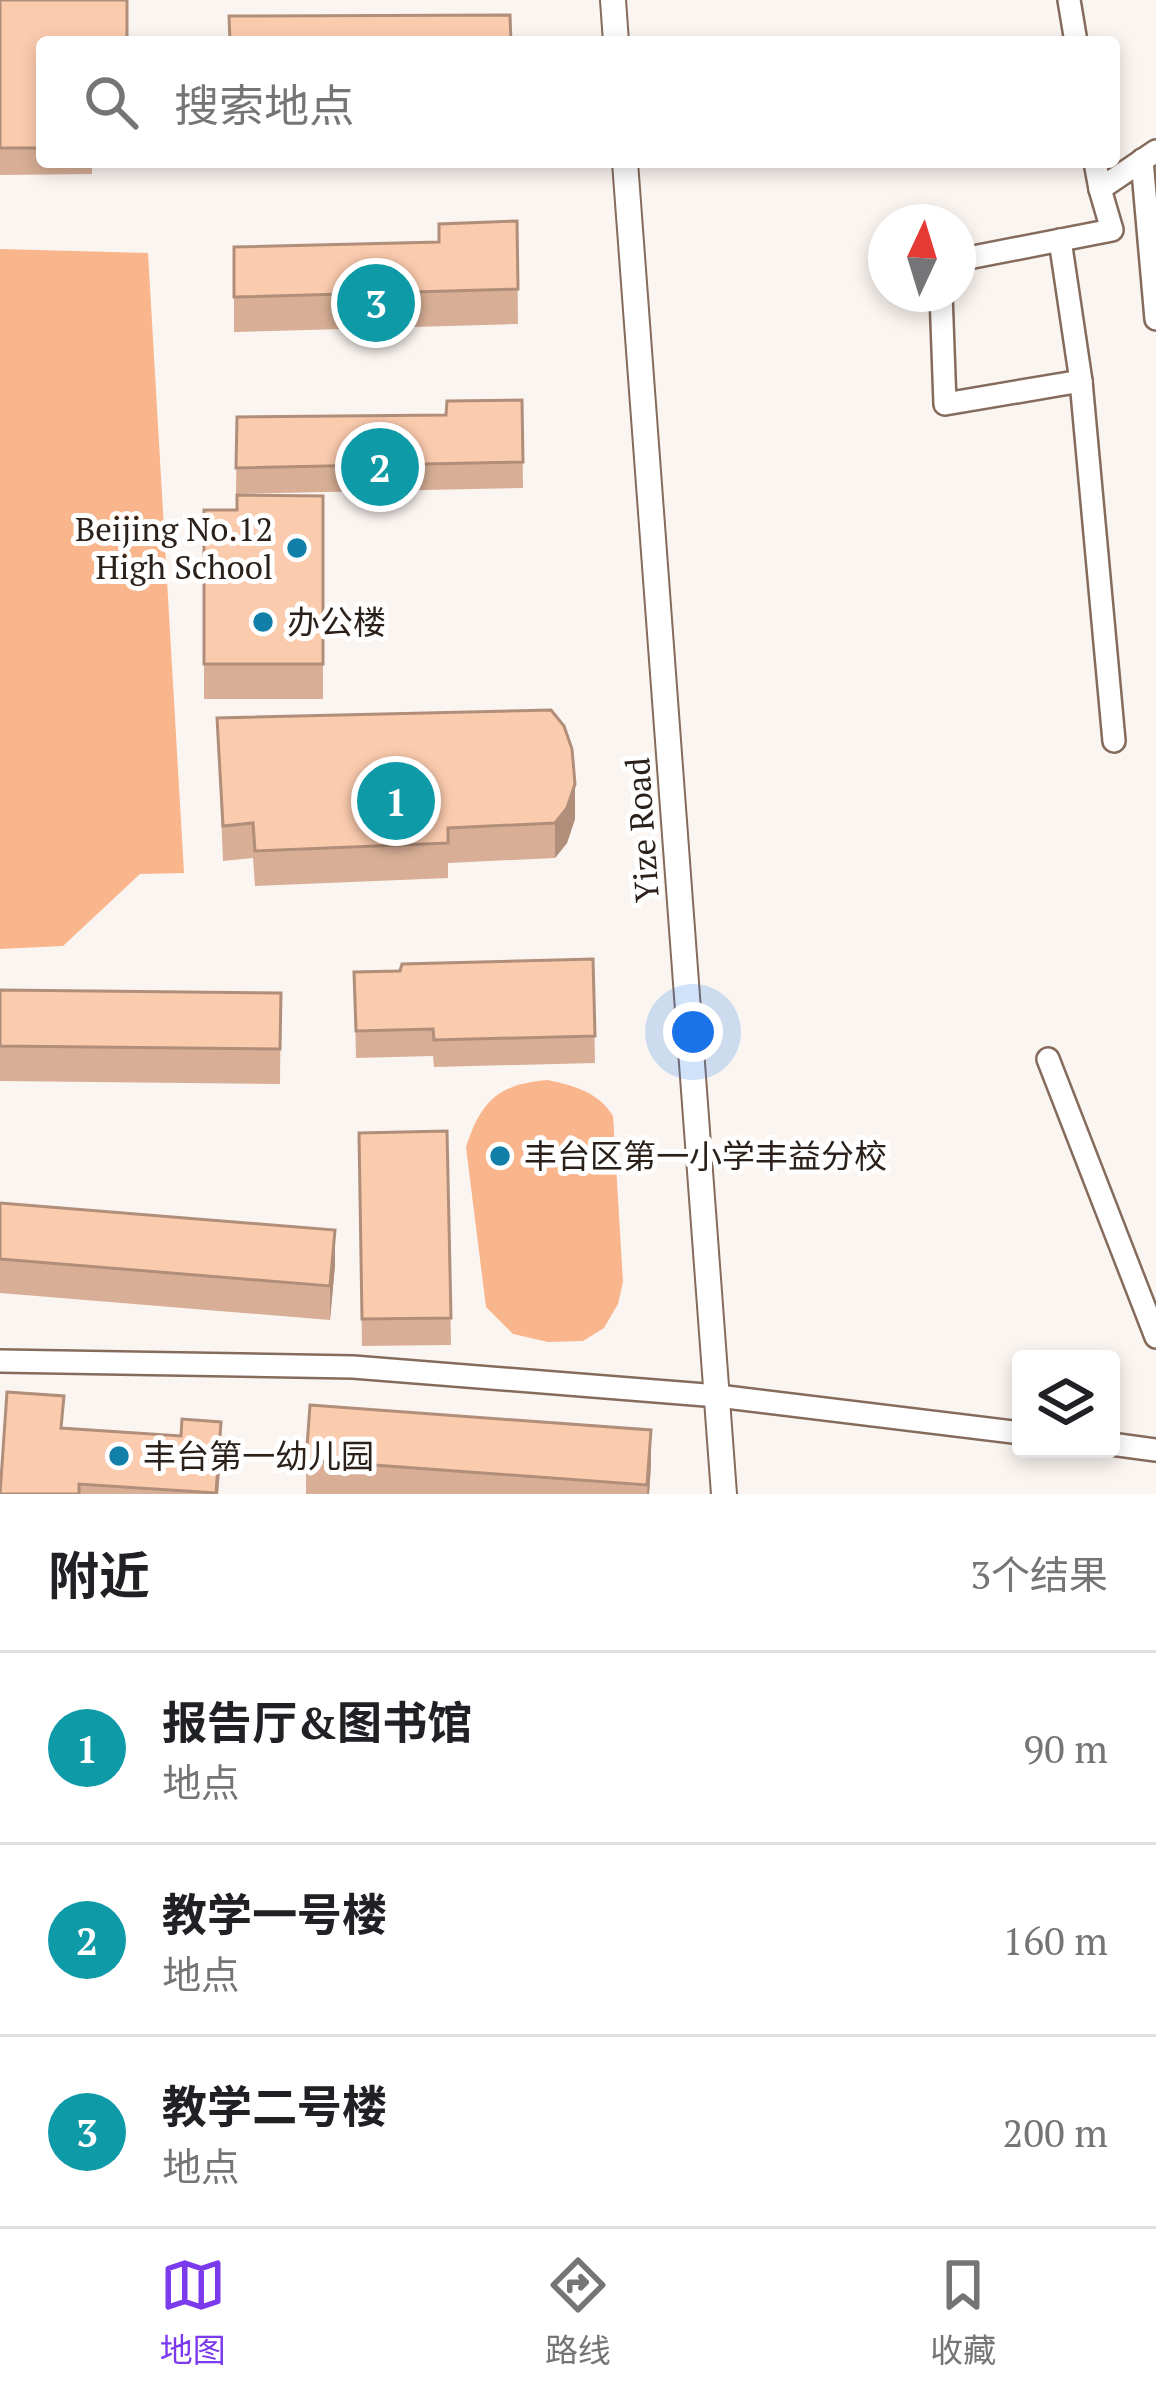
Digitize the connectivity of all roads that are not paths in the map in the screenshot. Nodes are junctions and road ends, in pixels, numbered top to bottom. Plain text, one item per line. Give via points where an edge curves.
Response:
1 (613, 0) edge
2 (1069, 0) edge
3 (616, 36) edge
4 (1075, 36) edge
5 (1149, 155) edge
6 (625, 168) edge
7 (1096, 168) edge
8 (1100, 189) junction
9 (1060, 240) junction
10 (976, 256) edge
11 (942, 312) edge
12 (1156, 319) edge
13 (1081, 381) junction
14 (1114, 741) dead end
15 (1048, 1059) dead end
16 (1156, 1337) edge
17 (0, 1361) edge
18 (718, 1396) junction
19 (1012, 1432) edge
20 (1120, 1445) edge
21 (1156, 1450) edge
22 (724, 1494) edge

1 - 3 street
2 - 4 street
5 - 8 street
5 - 12 street
6 - 18 street, Yize Road
7 - 8 street
8 - 9 street via 1112,230
9 - 10 street
9 - 13 street
11 - 13 street via 945,404
13 - 14 street
15 - 16 street
17 - 18 street via 353,1367
18 - 19 street
18 - 22 street, Yize Road
20 - 21 street

